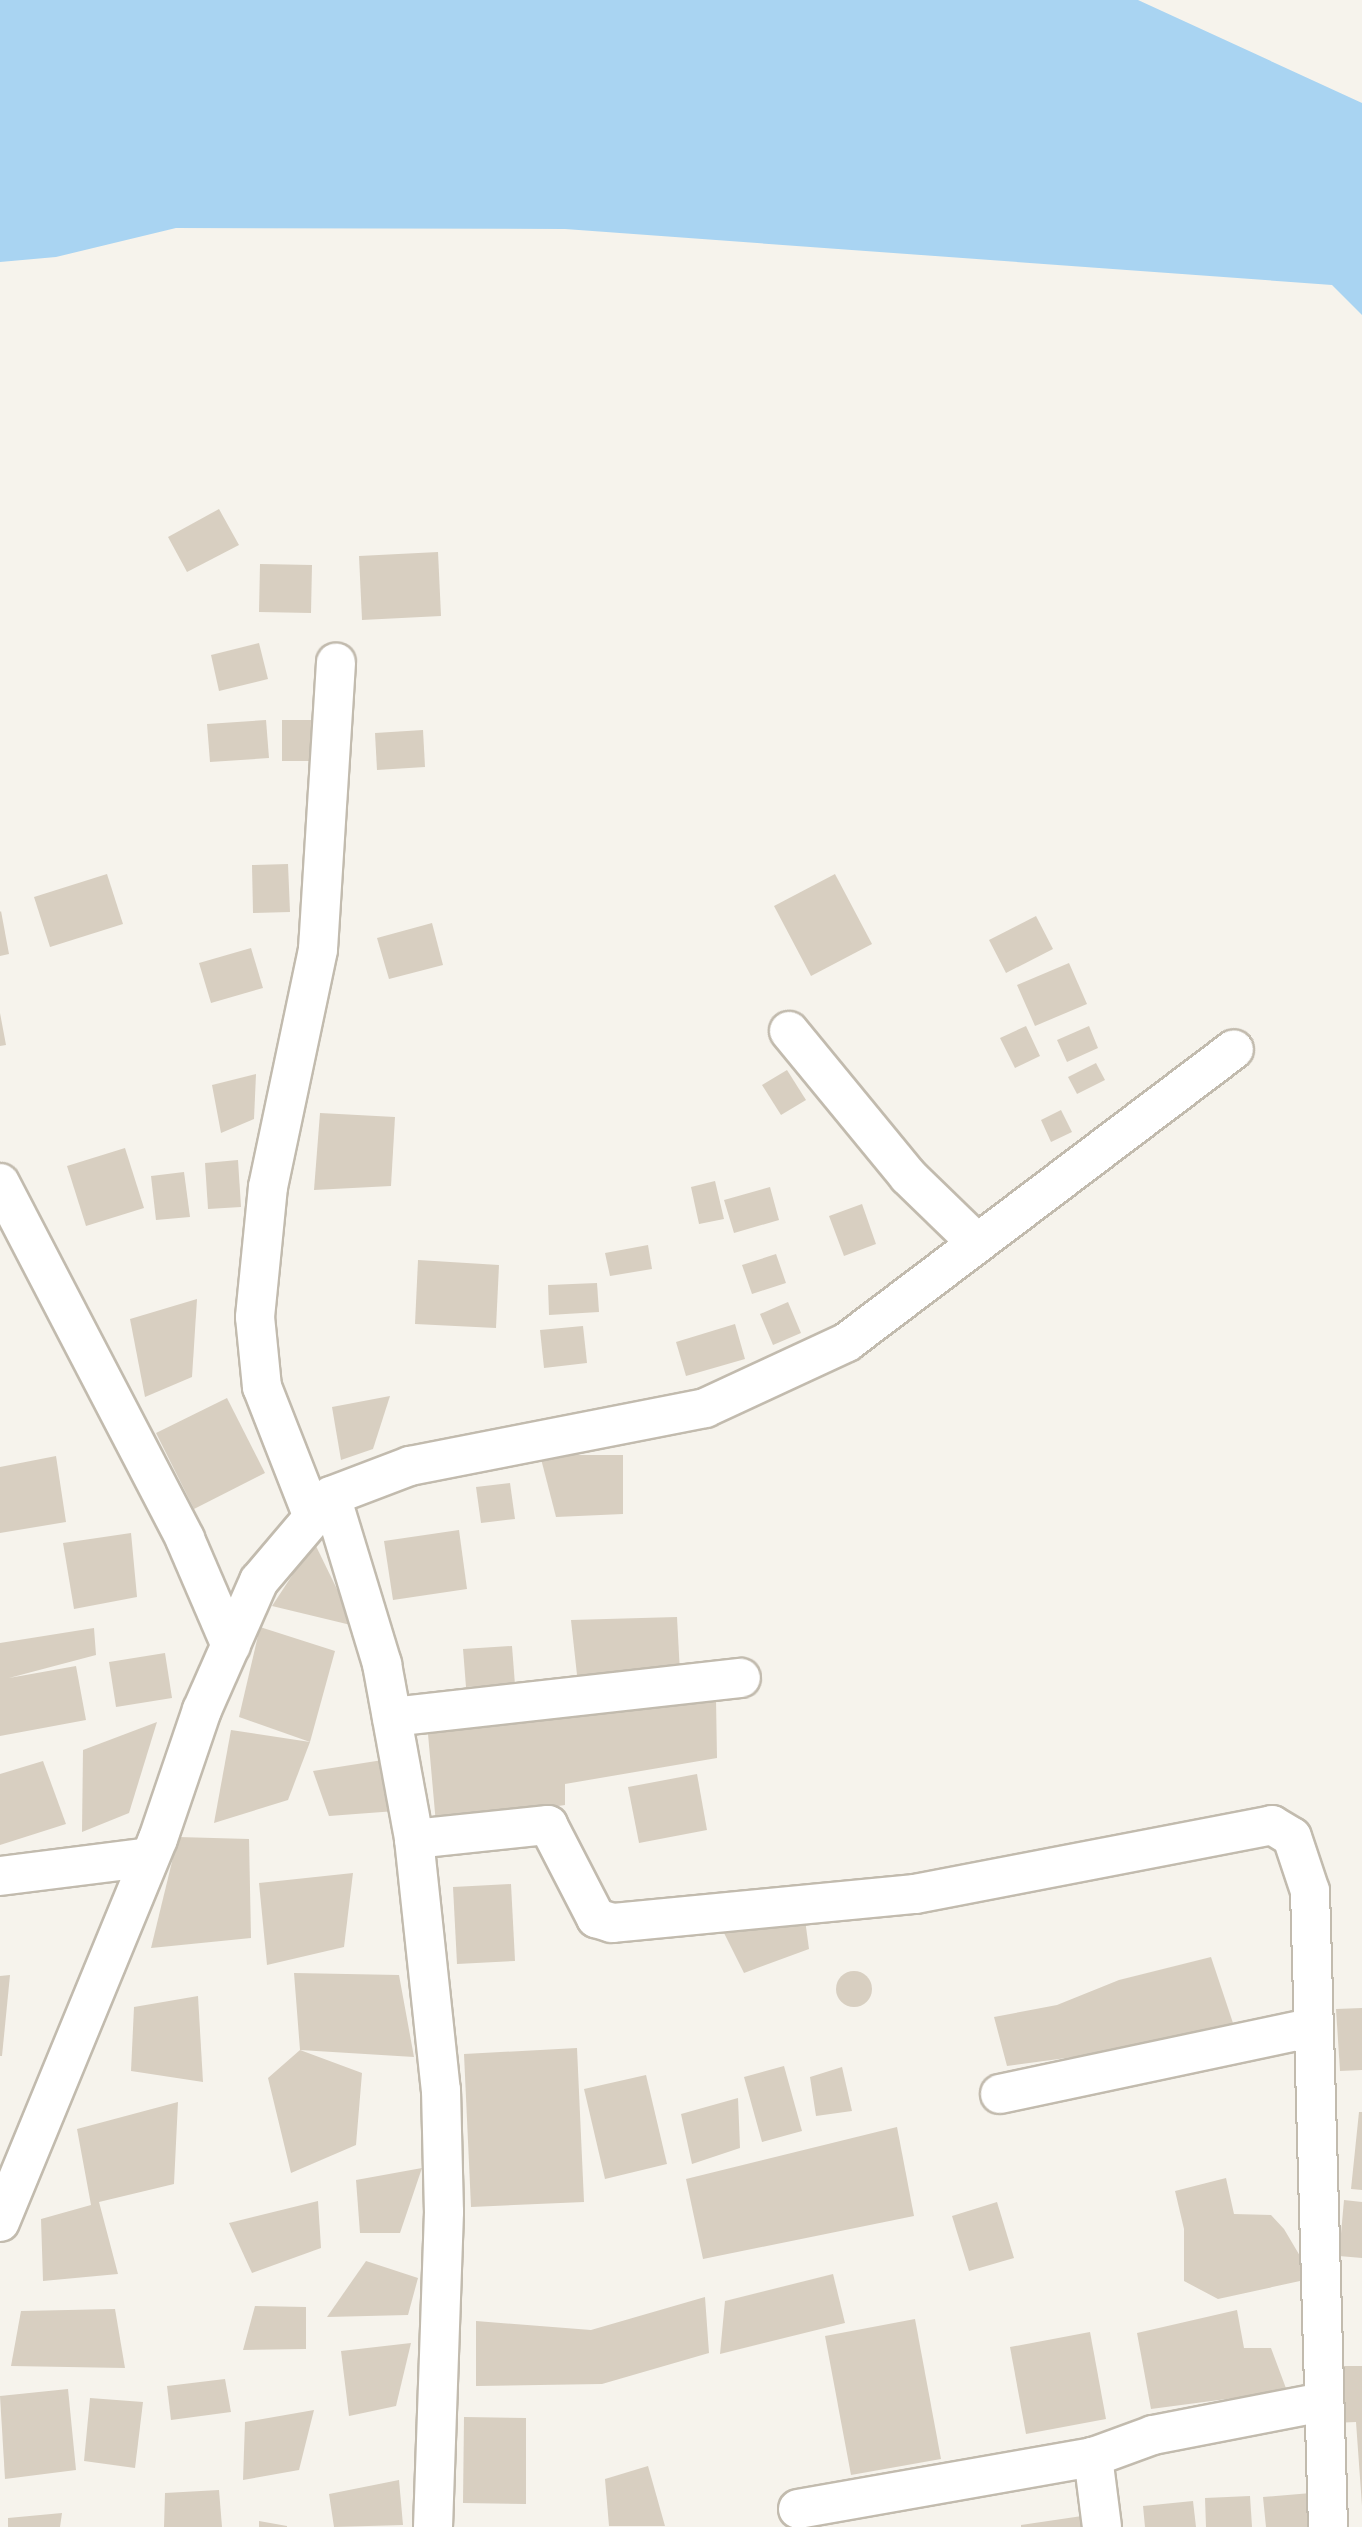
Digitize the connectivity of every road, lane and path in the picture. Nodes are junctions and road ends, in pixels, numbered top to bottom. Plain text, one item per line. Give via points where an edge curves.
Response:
1 (336, 663) dead end
2 (789, 1031) dead end
3 (1234, 1049) dead end
4 (0, 1183) edge
5 (977, 1243) junction
6 (322, 1506) junction
7 (231, 1646) junction
8 (741, 1678) dead end
9 (391, 1717) junction
10 (414, 1839) junction
11 (150, 1857) junction
12 (0, 1876) edge
13 (1310, 2028) junction
14 (1000, 2094) dead end
15 (0, 2222) edge
16 (1323, 2402) junction
17 (1093, 2456) junction
18 (798, 2509) dead end
19 (433, 2527) edge
20 (1102, 2527) edge
21 (1328, 2527) edge

1 - 6 street via 318,949 268,1188 255,1317 262,1387
2 - 5 street via 908,1176
3 - 5 street
4 - 7 street via 185,1539
5 - 6 street via 847,1342 705,1408 410,1466
6 - 7 street via 260,1581
6 - 9 street via 382,1664
7 - 11 street
8 - 9 street
9 - 10 street
10 - 13 street via 548,1825 596,1919 611,1923 915,1894 1272,1825 1292,1837 1310,1891
10 - 19 street via 442,2131
11 - 12 street
11 - 15 street
13 - 14 street
13 - 16 street
16 - 17 street via 1153,2435
16 - 21 street
17 - 18 street
17 - 20 street

